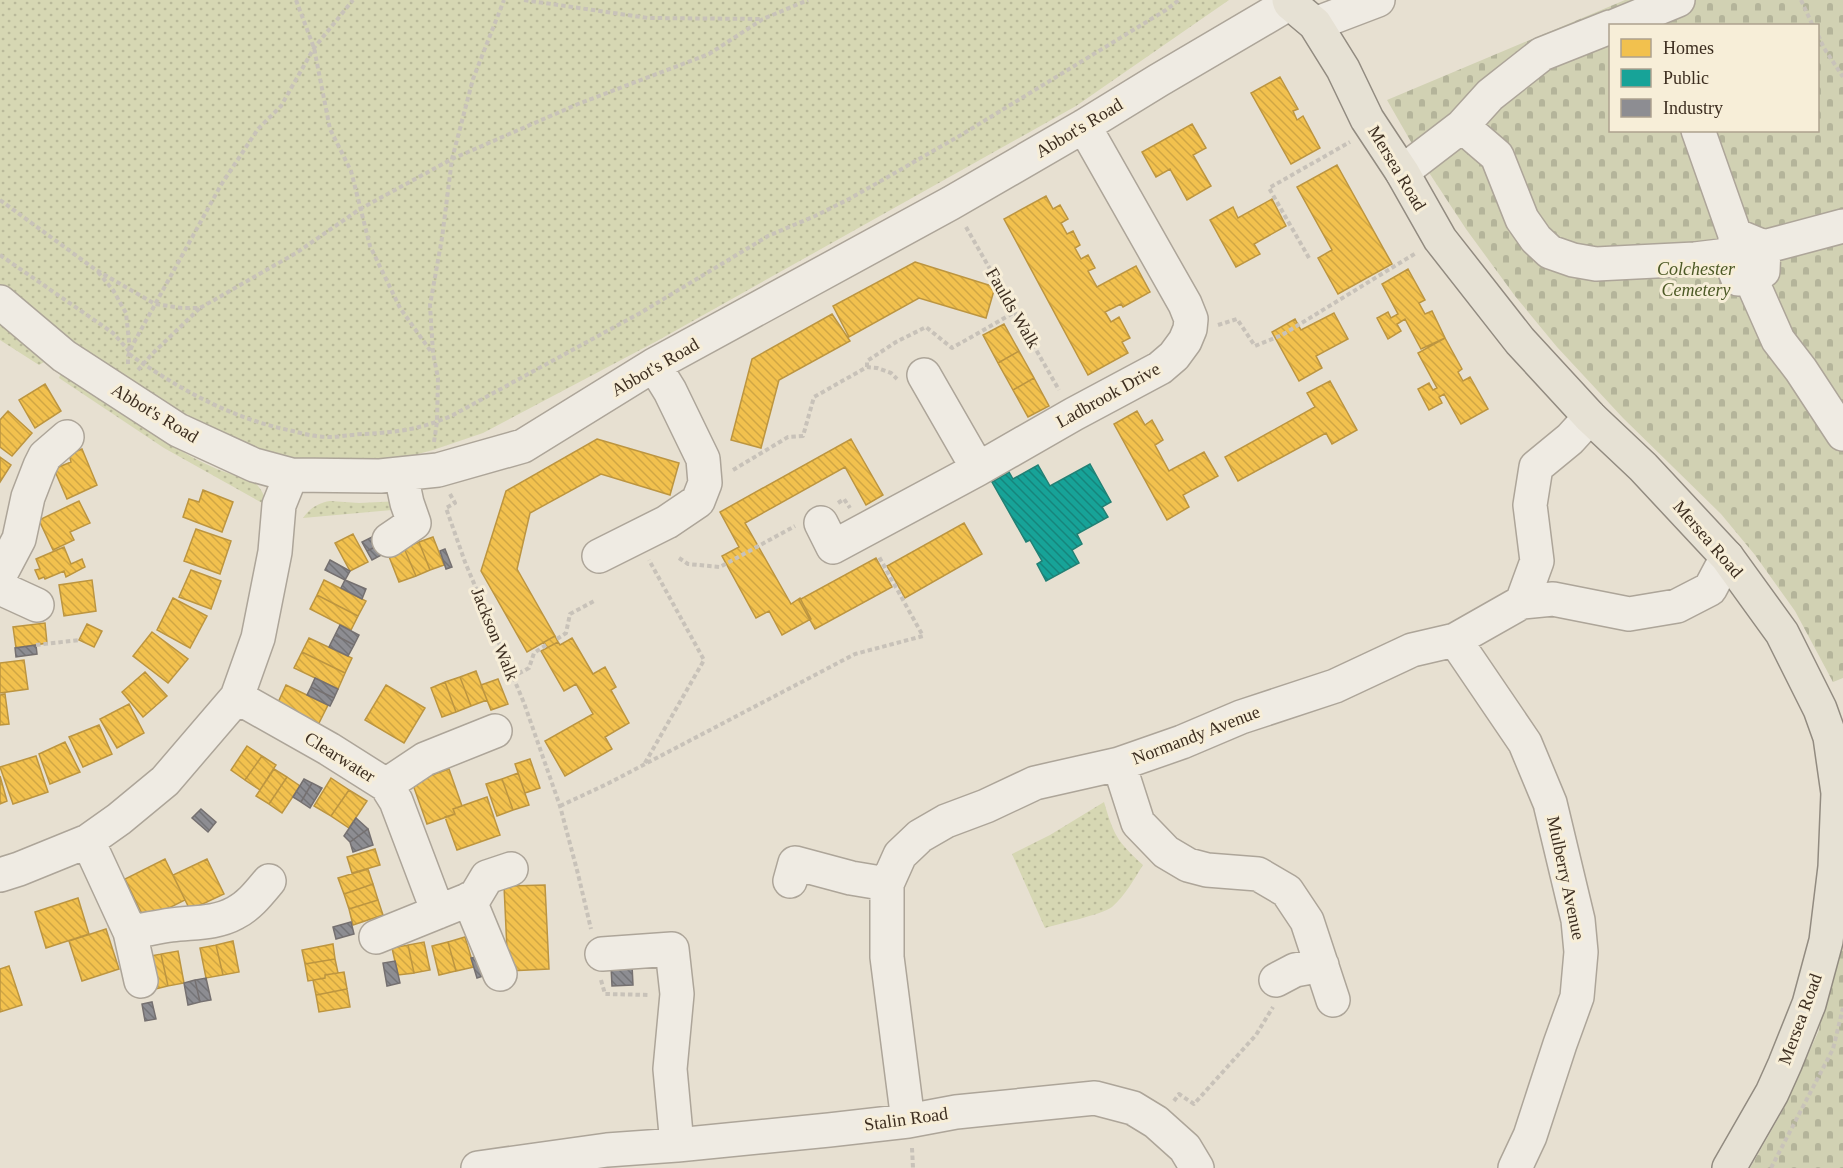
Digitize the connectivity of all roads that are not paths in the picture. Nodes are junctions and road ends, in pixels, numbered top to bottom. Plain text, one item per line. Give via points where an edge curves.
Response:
1 (1378, 0) edge
2 (1290, 1) edge
3 (1671, 11) edge
4 (1316, 24) junction
5 (1622, 24) edge
6 (1609, 28) edge
7 (1084, 126) junction
8 (1462, 126) junction
9 (1699, 132) edge
10 (1402, 172) junction
11 (1843, 226) edge
12 (1742, 246) junction
13 (0, 302) edge
14 (654, 365) junction
15 (930, 384) road end
16 (1590, 417) junction
17 (1843, 434) edge
18 (67, 437) dead end
19 (978, 469) junction
20 (291, 475) junction
21 (401, 475) junction
22 (821, 524) dead end
23 (389, 540) dead end
24 (599, 556) dead end
25 (1727, 556) junction
26 (0, 575) edge
27 (0, 588) edge
28 (1522, 602) junction
29 (37, 605) dead end
30 (1455, 640) junction
31 (237, 697) junction
32 (495, 731) dead end
33 (1119, 764) junction
34 (386, 785) junction
35 (88, 841) junction
36 (795, 861) dead end
37 (511, 869) dead end
38 (0, 875) edge
39 (269, 881) dead end
40 (887, 884) junction
41 (472, 898) junction
42 (438, 912) junction
43 (388, 931) dead end
44 (130, 932) junction
45 (602, 954) dead end
46 (1322, 965) junction
47 (500, 974) dead end
48 (1276, 980) road end
49 (141, 981) dead end
50 (1333, 1000) dead end
51 (908, 1120) junction
52 (677, 1145) junction
53 (608, 1159) edge
54 (541, 1163) edge
55 (478, 1168) edge
56 (1197, 1168) edge
57 (1515, 1168) edge
58 (1729, 1168) edge

1 - 4 street
2 - 4 main road, Mersea Road
2 - 7 street, Abbot's Road
3 - 5 street
4 - 10 main road, Mersea Road
6 - 8 street via 1542,54 1490,95
7 - 14 street, Abbot's Road
7 - 19 street, Ladbrook Drive via 1185,304 1190,329 1180,349 1160,368
8 - 10 street
8 - 12 street via 1497,156 1522,219 1550,252 1596,264 1695,259
9 - 12 street
10 - 16 main road, Mersea Road via 1440,238 1508,327
11 - 12 street
12 - 17 street via 1738,279 1751,279 1778,340
13 - 20 street, Abbot's Road via 64,356 122,385 178,430 254,465
14 - 21 street, Abbot's Road via 524,446 438,470
14 - 24 street via 702,459 705,483 698,501 667,522
15 - 19 street
16 - 25 main road, Mersea Road via 1643,466
16 - 28 street via 1536,467 1530,505 1537,561
18 - 26 street via 45,456 33,480 19,539
19 - 22 street, Ladbrook Drive via 833,546
20 - 21 street, Abbot's Road
20 - 31 street via 279,505 275,552 258,638
21 - 23 street via 414,523
25 - 28 street, Normandy Avenue via 1710,589 1677,606 1629,614 1553,599
25 - 58 main road, Mersea Road via 1782,633 1812,692 1830,737 1838,793 1826,941 1809,1004 1772,1093
27 - 29 street
28 - 30 street, Normandy Avenue
30 - 33 street, Normandy Avenue via 1412,650 1335,686
30 - 57 street, Mulberry Avenue via 1526,743 1550,802 1578,920 1581,952 1577,997 1530,1137
31 - 34 street, Clearwater
31 - 35 street via 165,781
32 - 34 street via 425,759
33 - 40 street, Normandy Avenue via 1035,783 946,821 900,855
33 - 46 street via 1138,823 1151,838 1188,865 1258,874 1287,891 1307,921
34 - 42 street, Clearwater via 396,801
35 - 38 street
35 - 44 street
36 - 40 street
37 - 41 street via 487,877
39 - 44 street via 236,913 203,923
40 - 51 street, Normandy Avenue via 887,957
41 - 42 street
41 - 47 street
42 - 43 street
44 - 49 street
45 - 52 street via 672,949 677,994 670,1070
46 - 48 street via 1295,970
46 - 50 street
51 - 52 street, Stalin Road
51 - 56 street, Stalin Road via 1095,1098 1133,1108 1156,1122 1185,1148
52 - 53 street, Stalin Road
53 - 54 street, Stalin Road
54 - 55 street, Stalin Road

